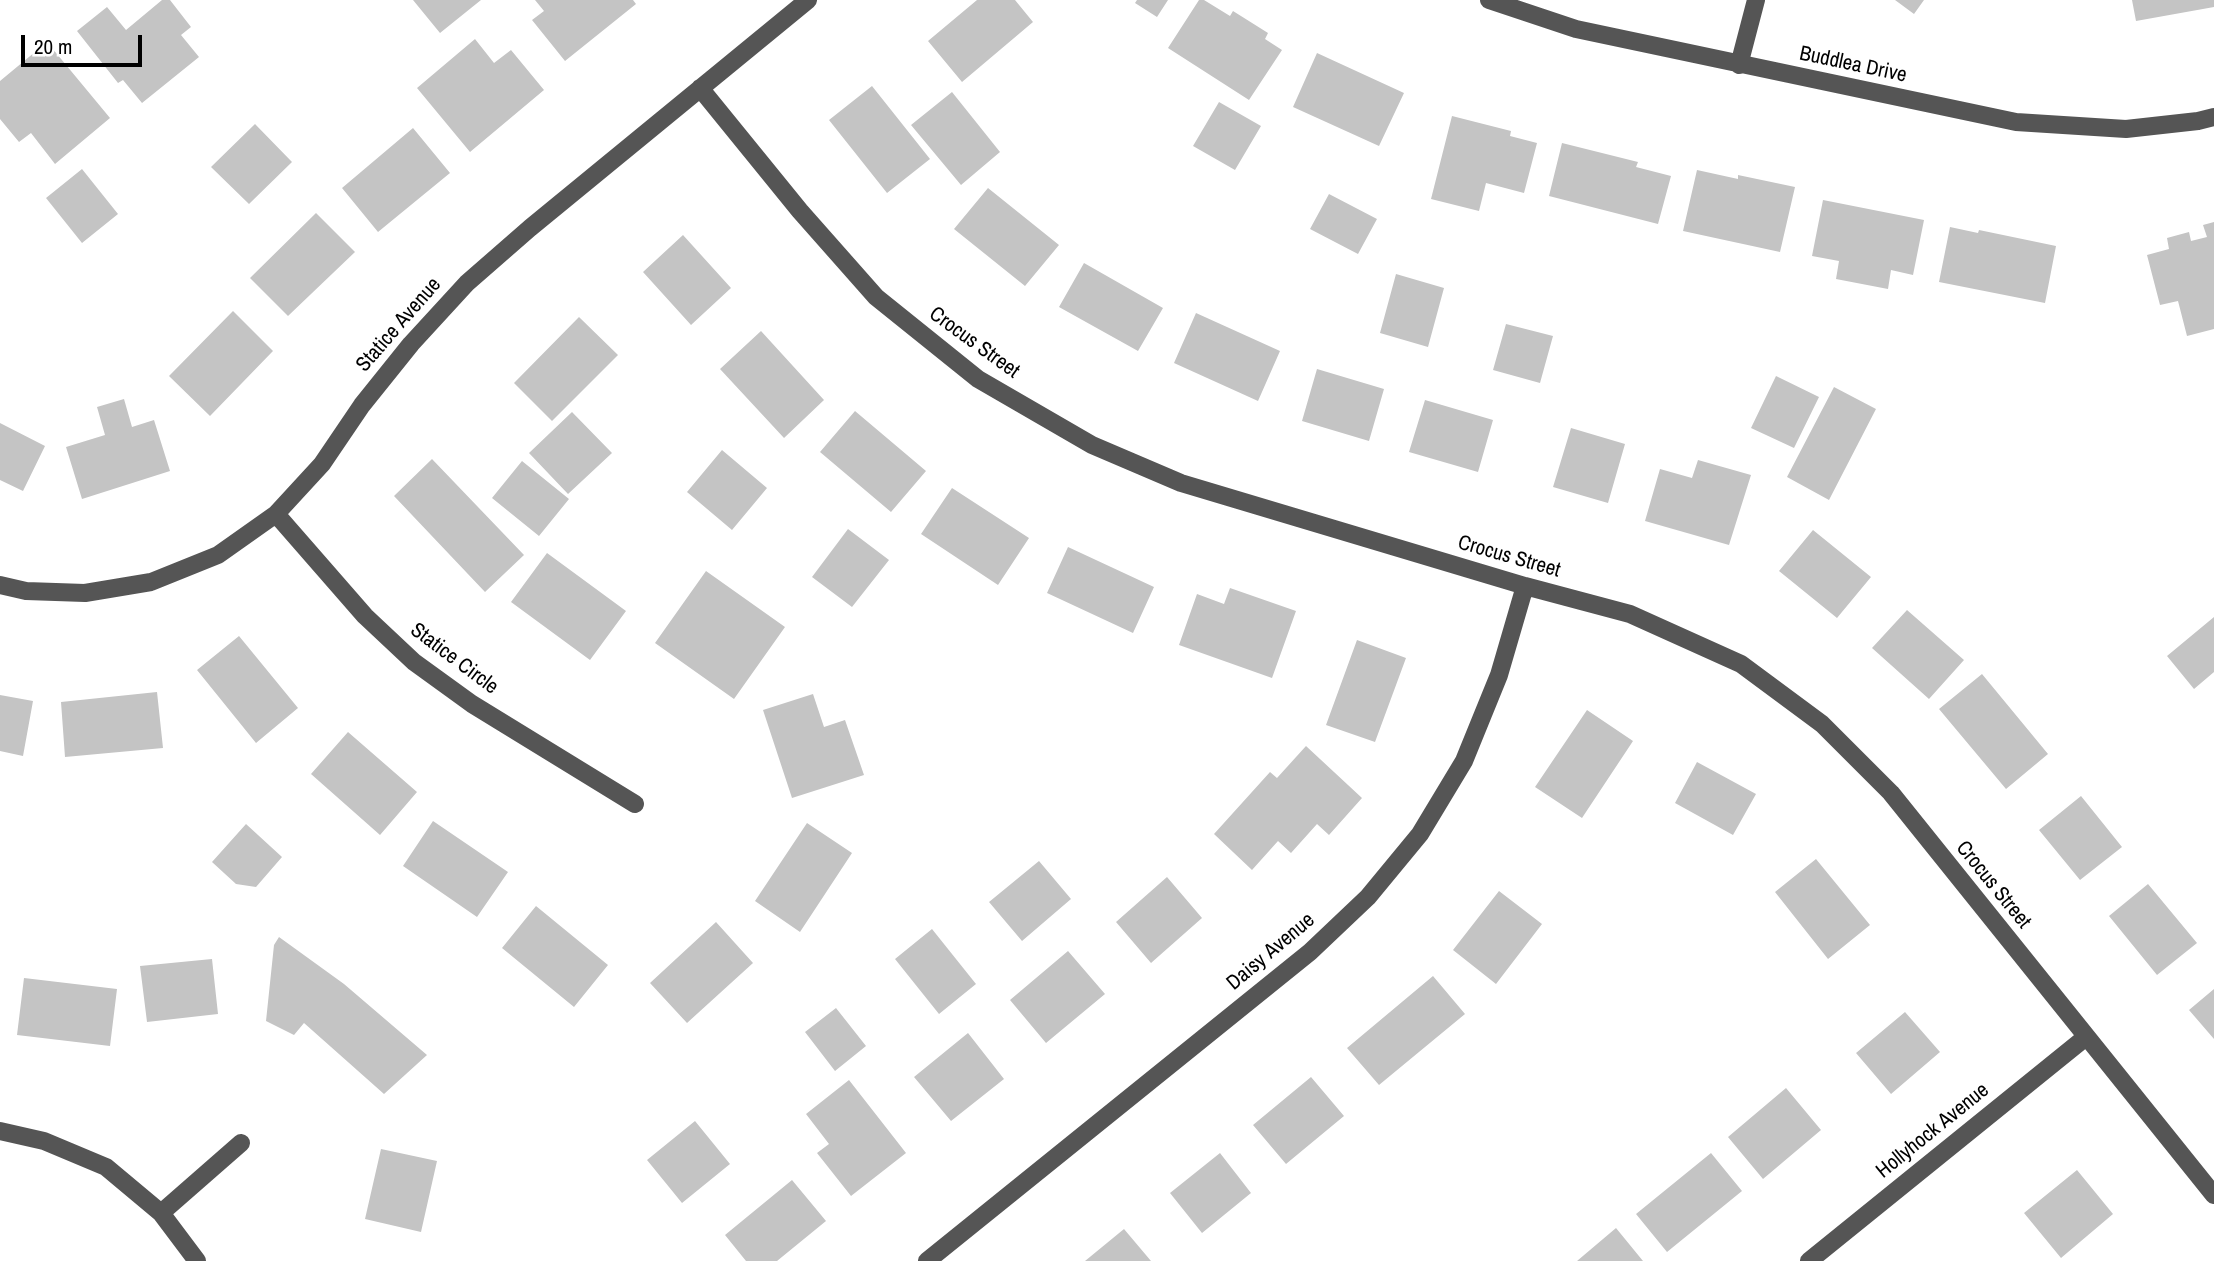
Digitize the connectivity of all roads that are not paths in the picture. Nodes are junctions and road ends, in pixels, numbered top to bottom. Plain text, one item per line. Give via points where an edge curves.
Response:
1 (808, 0) edge
2 (1489, 0) edge
3 (1756, 0) edge
4 (1739, 65) junction
5 (700, 88) junction
6 (2214, 117) edge
7 (276, 514) junction
8 (0, 585) edge
9 (1525, 586) junction
10 (635, 804) dead end
11 (2086, 1037) junction
12 (0, 1131) edge
13 (241, 1143) dead end
14 (2214, 1195) edge
15 (161, 1213) junction
16 (197, 1261) edge
17 (927, 1261) edge
18 (1809, 1261) edge

1 - 5 street, Statice Avenue
2 - 4 street, Buddlea Drive via 1576,29
3 - 4 street
4 - 6 street, Buddlea Drive via 2016,122 2126,130
5 - 7 street, Statice Avenue via 467,283 411,344 322,464
5 - 9 street, Crocus Street via 876,297 978,379 1093,444 1181,483
7 - 8 street, Statice Avenue via 218,555 151,582 85,593 26,591
7 - 10 street, Statice Circle via 365,616 414,662 472,704
9 - 11 street, Crocus Street via 1630,614 1741,664 1822,724 1891,793
9 - 17 street, Daisy Avenue via 1499,675 1464,761 1420,834 1368,897 1310,952
11 - 14 street, Crocus Street
11 - 18 street, Hollyhock Avenue
12 - 15 street via 44,1141 106,1167
13 - 15 street
15 - 16 street

